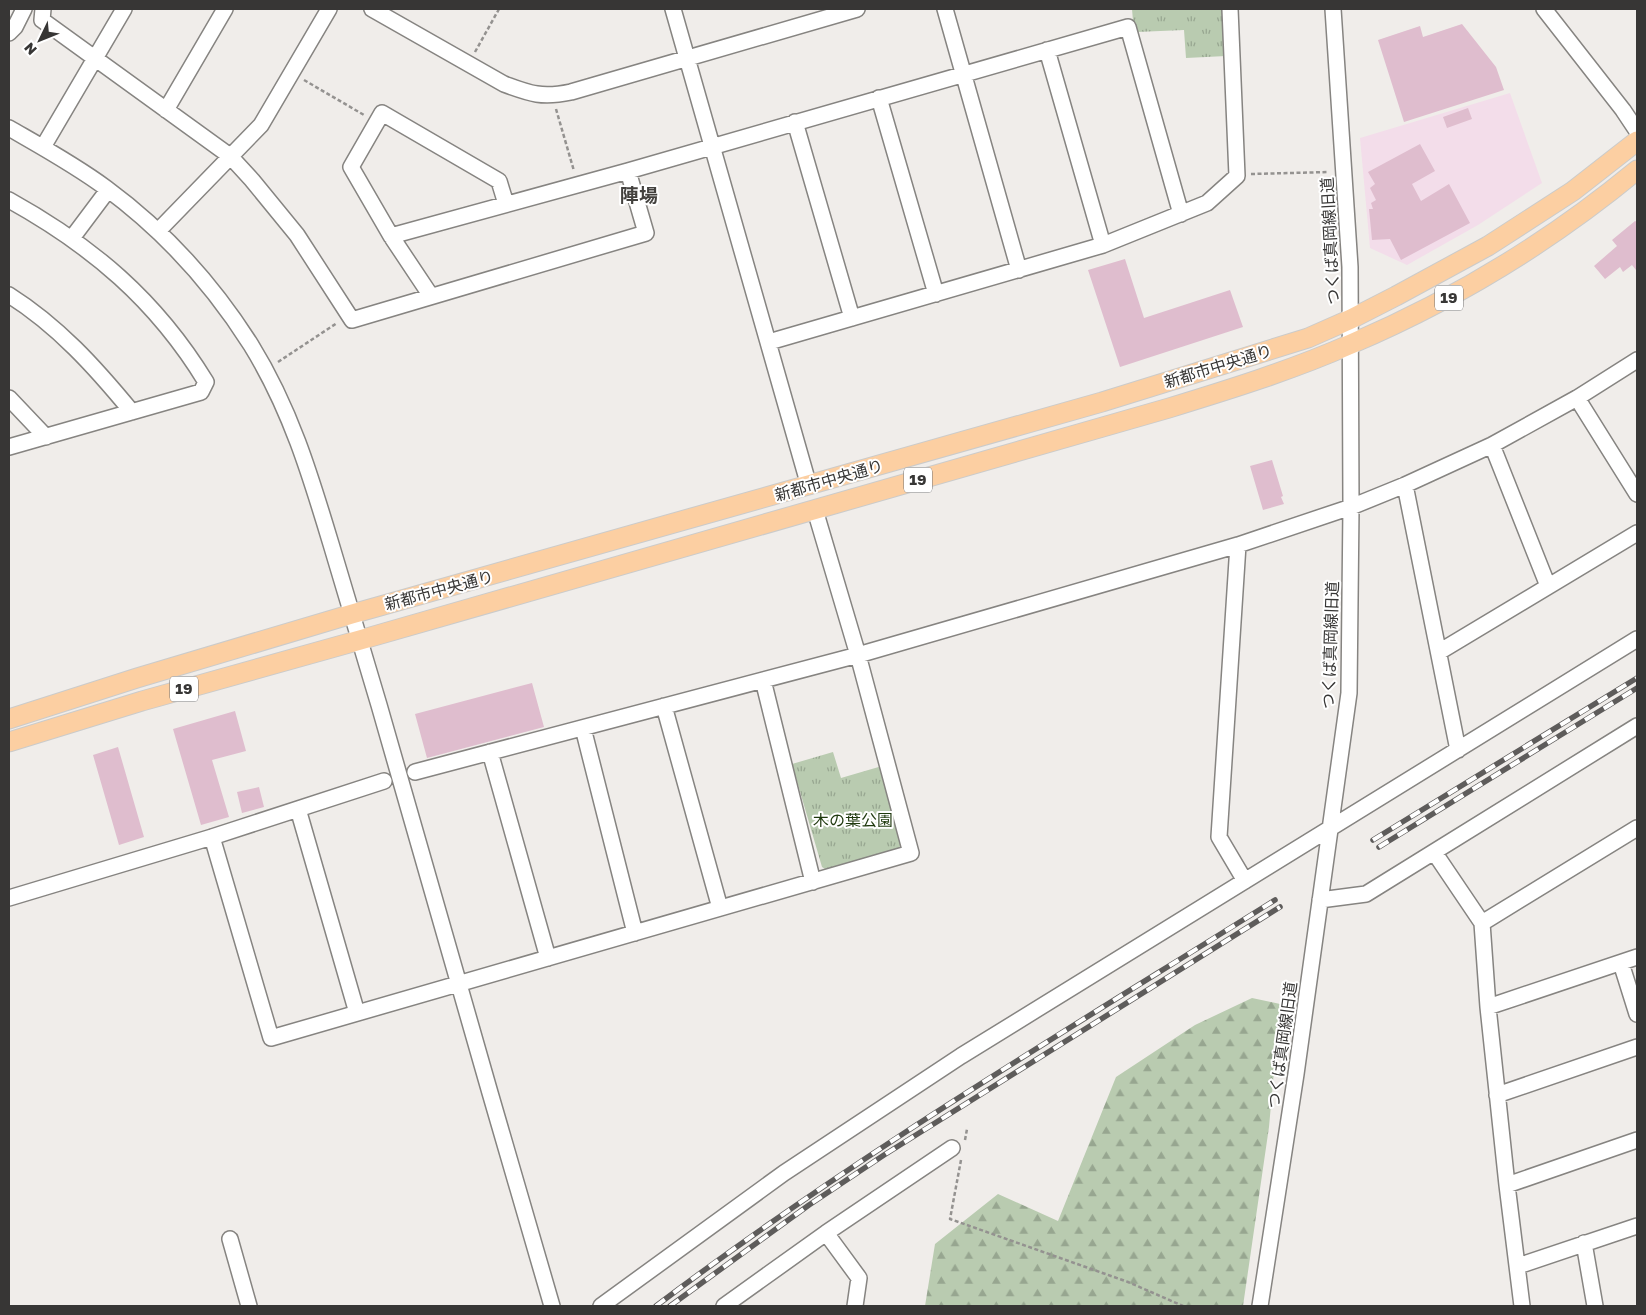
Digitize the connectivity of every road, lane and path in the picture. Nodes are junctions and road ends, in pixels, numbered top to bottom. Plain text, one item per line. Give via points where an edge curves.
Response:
1 (24, 9) edge
2 (43, 9) edge
3 (124, 9) edge
4 (225, 9) edge
5 (329, 9) edge
6 (372, 9) edge
7 (499, 9) edge
8 (673, 9) edge
9 (857, 9) edge
10 (944, 9) edge
11 (1230, 9) edge
12 (1333, 9) edge
13 (1551, 12) edge
14 (9, 33) edge
15 (1047, 50) junction
16 (95, 58) junction
17 (687, 58) junction
18 (468, 64) junction
19 (292, 73) junction
20 (963, 74) junction
21 (552, 96) junction
22 (879, 98) junction
23 (166, 110) junction
24 (376, 122) junction
25 (795, 122) junction
26 (9, 128) edge
27 (1637, 131) edge
28 (1637, 141) edge
29 (712, 146) junction
30 (43, 147) junction
31 (230, 156) junction
32 (1637, 170) edge
33 (628, 171) junction
34 (1329, 172) dead end
35 (1248, 174) dead end
36 (578, 184) junction
37 (108, 190) junction
38 (9, 200) edge
39 (506, 204) junction
40 (1181, 214) junction
41 (158, 231) junction
42 (391, 236) junction
43 (72, 238) junction
44 (1103, 245) junction
45 (1019, 270) junction
46 (936, 294) junction
47 (9, 295) edge
48 (431, 296) junction
49 (350, 316) junction
50 (852, 318) junction
51 (1351, 319) junction
52 (769, 342) junction
53 (1351, 344) junction
54 (1637, 360) edge
55 (278, 362) dead end
56 (9, 398) edge
57 (1577, 398) junction
58 (132, 412) junction
59 (46, 437) junction
60 (1492, 445) junction
61 (9, 447) edge
62 (1405, 485) junction
63 (809, 486) junction
64 (1637, 494) edge
65 (1351, 507) junction
66 (815, 510) junction
67 (1637, 533) edge
68 (1238, 546) junction
69 (1548, 586) junction
70 (352, 614) junction
71 (1637, 639) edge
72 (360, 640) junction
73 (1439, 652) junction
74 (858, 655) junction
75 (763, 680) junction
76 (664, 706) junction
77 (9, 719) edge
78 (1637, 726) edge
79 (583, 728) junction
80 (9, 742) edge
81 (1458, 750) junction
82 (490, 752) junction
83 (415, 772) dead end
84 (384, 781) dead end
85 (298, 809) junction
86 (1330, 828) junction
87 (1637, 828) edge
88 (212, 837) junction
89 (1434, 852) junction
90 (1245, 881) junction
91 (813, 882) junction
92 (9, 898) edge
93 (1320, 900) junction
94 (720, 908) junction
95 (1482, 922) junction
96 (635, 933) junction
97 (1637, 957) edge
98 (548, 958) junction
99 (1621, 963) junction
100 (458, 984) junction
101 (1488, 1007) junction
102 (357, 1013) junction
103 (1637, 1014) edge
104 (1637, 1047) edge
105 (1497, 1095) junction
106 (967, 1129) dead end
107 (1637, 1140) edge
108 (959, 1150) junction
109 (1507, 1185) junction
110 (1636, 1230) edge
111 (826, 1233) junction
112 (230, 1239) dead end
113 (1584, 1243) junction
114 (1518, 1266) junction
115 (249, 1306) edge
116 (552, 1306) edge
117 (601, 1306) edge
118 (724, 1306) edge
119 (855, 1306) edge
120 (1184, 1306) edge
121 (1260, 1306) edge
122 (1522, 1306) edge
123 (1595, 1306) edge

1 - 14 street
2 - 16 street via 42,20
3 - 16 street
4 - 23 street
5 - 19 street
6 - 18 street
7 - 18 path
8 - 17 street
9 - 17 street
10 - 20 street
11 - 40 street via 1236,176 1207,203
12 - 51 street, つくば真岡線旧道
13 - 27 street
15 - 20 street
15 - 40 street via 1128,27
15 - 44 street
16 - 23 street
16 - 30 street
17 - 21 street
17 - 29 street
18 - 21 street via 526,93
19 - 24 path
19 - 31 street via 261,124
20 - 22 street
20 - 45 street
21 - 36 path
22 - 25 street
22 - 46 street
23 - 31 street
24 - 39 street via 382,113 499,181
24 - 42 street via 351,167
25 - 29 street
25 - 50 street
26 - 30 street
28 - 51 main road, 新都市中央通り / 19 via 1573,191 1488,246
29 - 33 street
29 - 52 street
30 - 37 street
31 - 41 street
31 - 49 street via 297,235
32 - 53 main road, 新都市中央通り / 19 via 1580,215 1459,292
33 - 36 street
33 - 48 street via 646,233
34 - 35 path
36 - 39 street
37 - 41 street
37 - 43 street
38 - 43 street
39 - 42 street
40 - 44 street
41 - 70 street via 223,305 281,401 307,464
42 - 48 street
43 - 58 street via 114,272 157,315 206,382 202,392
44 - 45 street
45 - 46 street
46 - 50 street
47 - 58 street via 73,345
48 - 49 street via 352,320
49 - 55 path
50 - 52 street
51 - 53 street, つくば真岡線旧道
51 - 63 main road, 新都市中央通り / 19 via 1308,338 1232,362
52 - 63 street
53 - 65 street, つくば真岡線旧道
53 - 66 main road, 新都市中央通り / 19 via 1243,385 1170,408
54 - 57 street
56 - 59 street
57 - 60 street
57 - 64 street
58 - 59 street
59 - 61 street
60 - 62 street
60 - 69 street
62 - 65 street
62 - 73 street
63 - 70 main road, 新都市中央通り / 19
65 - 68 street
65 - 86 street, つくば真岡線旧道 via 1349,693
66 - 72 main road, 新都市中央通り / 19
66 - 74 street
67 - 69 street
68 - 74 street
68 - 90 street via 1219,838
69 - 73 street
70 - 72 street
70 - 77 main road, 新都市中央通り / 19
71 - 81 street
72 - 80 main road, 新都市中央通り / 19
72 - 100 street
73 - 81 street
74 - 75 street
74 - 91 street via 910,854
75 - 76 street
75 - 91 street
76 - 79 street
76 - 94 street
78 - 89 street
79 - 82 street
79 - 96 street
81 - 86 street
82 - 83 street
82 - 98 street
84 - 85 street
85 - 88 street
85 - 102 street
86 - 90 street
86 - 93 street, つくば真岡線旧道
87 - 95 street
88 - 92 street
88 - 102 street via 271,1038
89 - 93 street via 1366,894
89 - 95 street
90 - 117 street via 867,1117
91 - 94 street
93 - 121 street, つくば真岡線旧道
94 - 96 street
95 - 101 street
96 - 98 street
97 - 99 street
98 - 100 street
99 - 101 street
99 - 103 street
100 - 102 street
100 - 116 street
101 - 105 street
104 - 105 street
105 - 109 street
106 - 108 path
107 - 109 street
108 - 111 street
108 - 120 path via 950,1219 1128,1282
109 - 114 street
110 - 113 street
111 - 118 street
111 - 119 street via 859,1278
112 - 115 street
113 - 114 street
113 - 123 street
114 - 122 street

